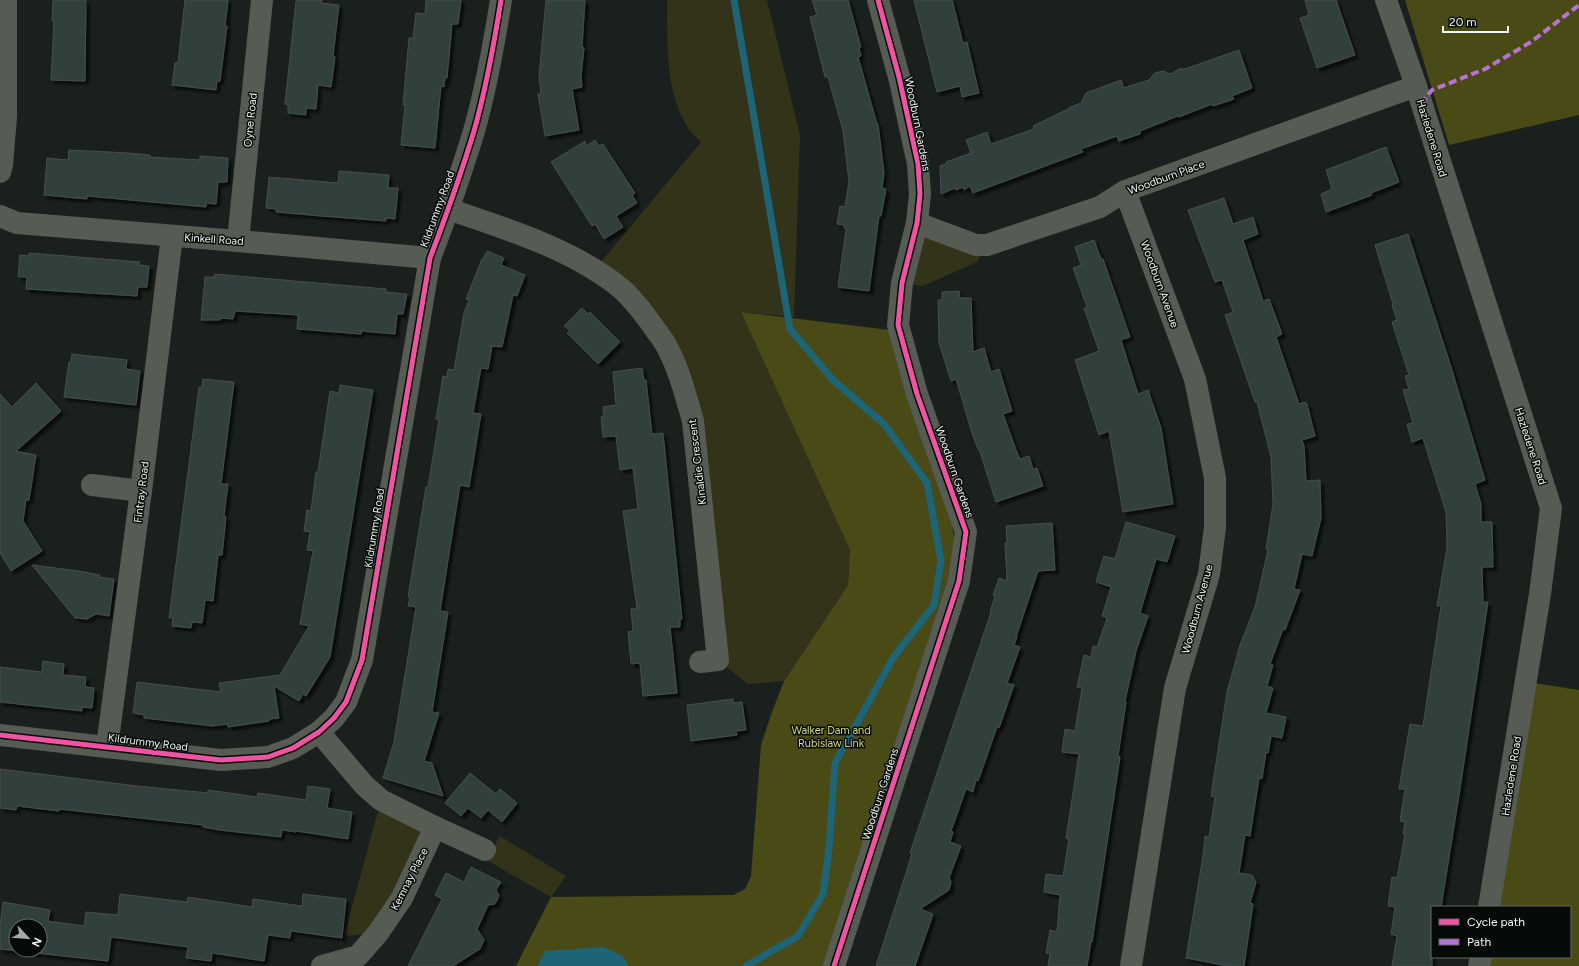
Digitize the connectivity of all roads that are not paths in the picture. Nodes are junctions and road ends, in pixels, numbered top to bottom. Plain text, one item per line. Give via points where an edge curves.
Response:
1 (6, 0) edge
2 (262, 0) edge
3 (501, 0) edge
4 (878, 0) edge
5 (1386, 0) edge
6 (1416, 86) junction
7 (0, 172) edge
8 (1125, 191) junction
9 (448, 209) junction
10 (0, 216) edge
11 (917, 222) junction
12 (172, 236) junction
13 (238, 240) junction
14 (430, 258) junction
15 (92, 485) dead end
16 (141, 491) junction
17 (700, 662) dead end
18 (319, 732) junction
19 (0, 735) edge
20 (107, 747) junction
21 (435, 828) junction
22 (484, 850) dead end
23 (1489, 906) edge
24 (322, 966) edge
25 (834, 966) edge
26 (1131, 966) edge

1 - 7 street via 6,118
2 - 13 street, Oyne Road
3 - 9 street, Kildrummy Road via 474,130
4 - 11 street, Woodburn Gardens via 899,77 918,164 920,194
5 - 6 street, Hazledene Road
6 - 8 street, Woodburn Place
6 - 23 street, Hazledene Road via 1551,508 1540,594
8 - 11 street, Woodburn Place via 1100,207 987,245 976,245
8 - 26 street, Woodburn Avenue via 1195,379 1215,478 1215,526 1209,574 1175,688
9 - 14 street, Kildrummy Road
9 - 17 street, Kinaldie Crescent via 511,230 595,269 624,292 649,320 668,349 693,421 718,660
10 - 12 street, Kinkell Road via 17,223
11 - 25 street, Woodburn Gardens via 902,283 898,325 917,394 966,532 959,581
12 - 13 street, Kinkell Road
12 - 16 street, Fintray Road
13 - 14 street, Kinkell Road
14 - 18 street, Kildrummy Road via 362,660 346,702
15 - 16 street
16 - 20 street, Fintray Road
18 - 20 street, Kildrummy Road via 293,748 268,757 229,760
18 - 21 street via 359,780 381,800
19 - 20 street, Kildrummy Road
21 - 22 street
21 - 24 street, Kemnay Place via 402,898 378,933 358,956

